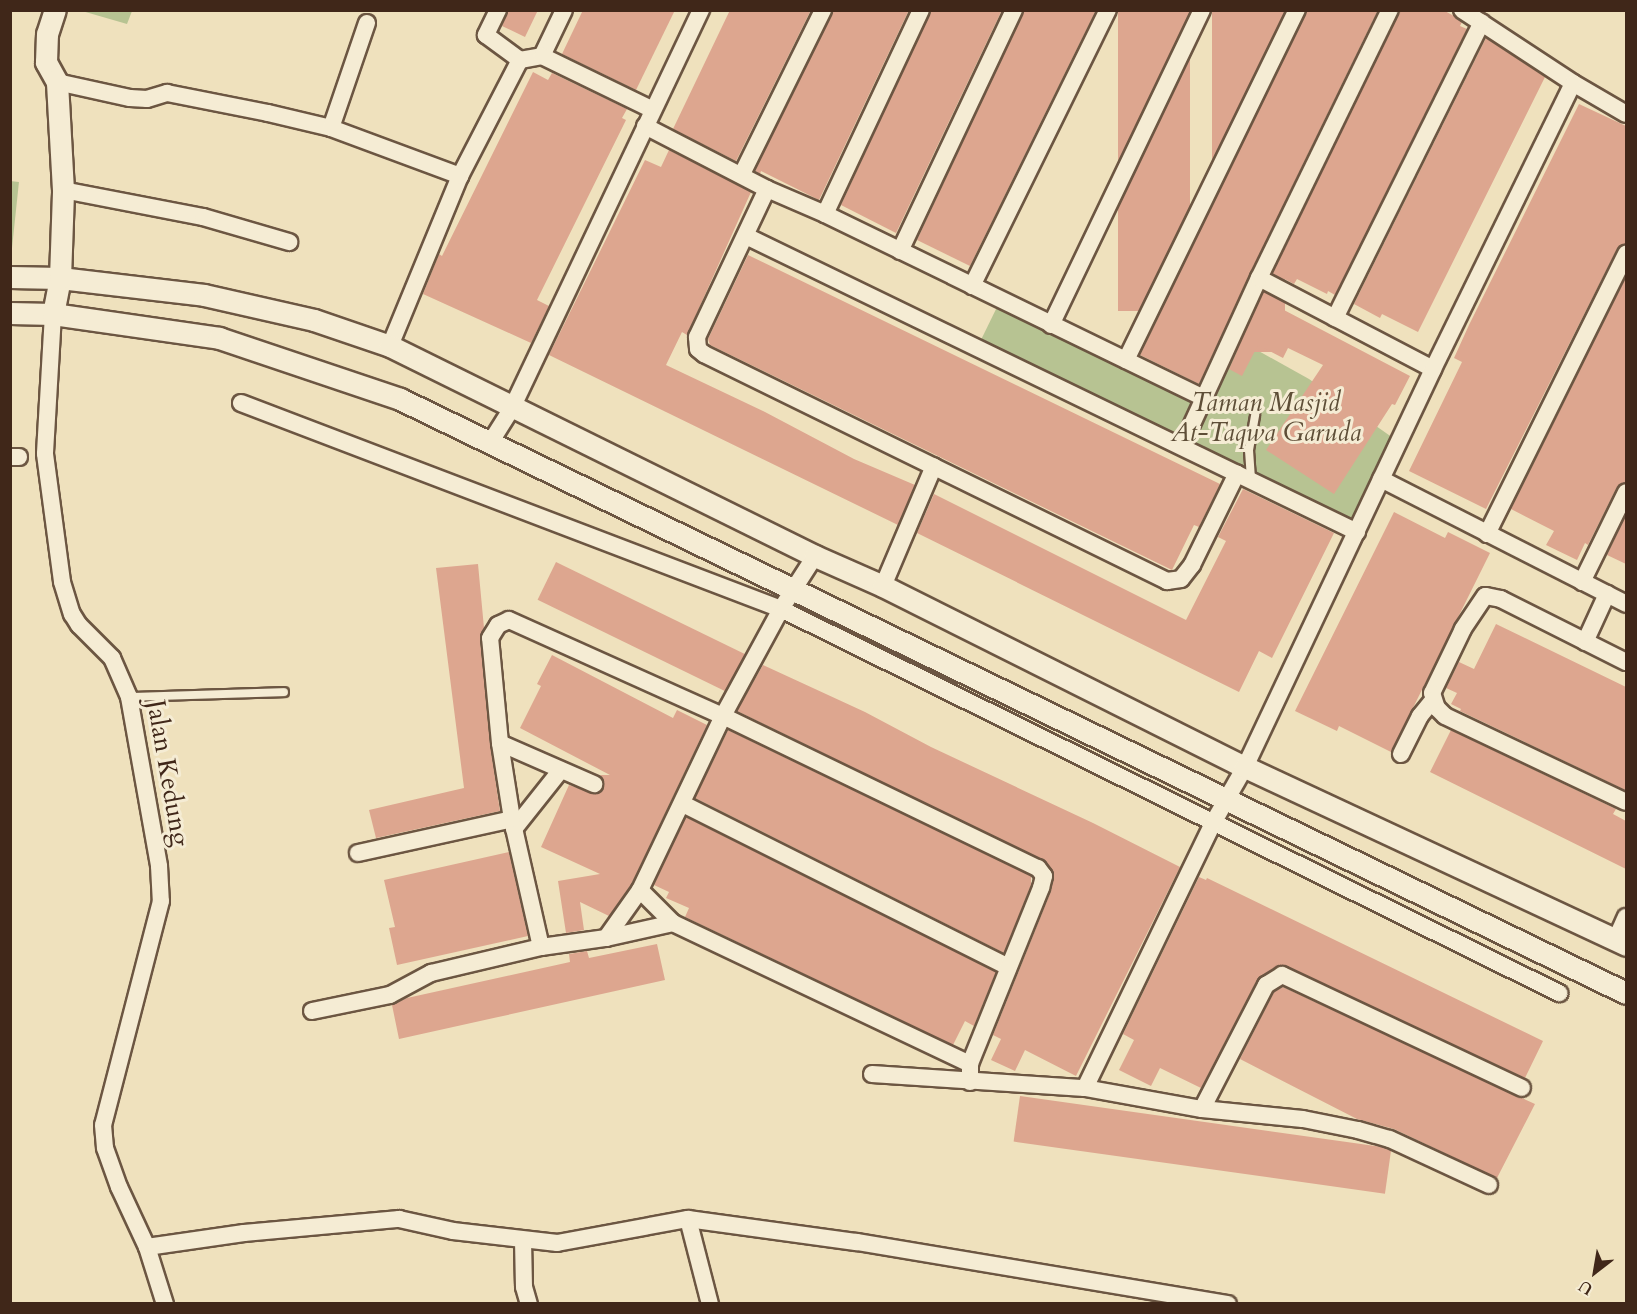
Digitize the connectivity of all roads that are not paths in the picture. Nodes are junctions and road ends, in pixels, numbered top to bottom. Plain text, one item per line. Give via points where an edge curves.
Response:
1 (55, 10) edge
2 (498, 10) edge
3 (564, 10) edge
4 (701, 10) edge
5 (823, 10) edge
6 (921, 10) edge
7 (1014, 10) edge
8 (1108, 10) edge
9 (1202, 10) edge
10 (1297, 10) edge
11 (1390, 10) edge
12 (1462, 10) edge
13 (1482, 22) junction
14 (367, 23) dead end
15 (542, 56) junction
16 (520, 60) junction
17 (57, 82) junction
18 (1573, 83) junction
19 (653, 110) junction
20 (1626, 114) edge
21 (645, 126) junction
22 (331, 128) junction
23 (742, 174) junction
24 (460, 176) junction
25 (767, 189) junction
26 (63, 190) junction
27 (825, 213) junction
28 (746, 236) junction
29 (289, 242) dead end
30 (900, 251) junction
31 (1626, 255) edge
32 (10, 277) edge
33 (60, 278) junction
34 (1259, 278) junction
35 (972, 286) junction
36 (10, 313) edge
37 (53, 314) junction
38 (1335, 318) junction
39 (1051, 325) junction
40 (390, 346) junction
41 (1126, 360) junction
42 (1433, 369) junction
43 (1204, 398) junction
44 (241, 403) dead end
45 (512, 408) junction
46 (1255, 416) dead end
47 (490, 443) junction
48 (1182, 446) junction
49 (934, 466) junction
50 (1244, 476) junction
51 (1381, 479) junction
52 (1626, 492) edge
53 (1357, 532) junction
54 (1487, 534) junction
55 (815, 556) junction
56 (1582, 582) junction
57 (883, 586) junction
58 (794, 589) junction
59 (1607, 594) junction
60 (1626, 604) edge
61 (781, 609) junction
62 (1584, 642) junction
63 (1626, 662) edge
64 (284, 692) dead end
65 (129, 697) junction
66 (1433, 700) junction
67 (723, 716) junction
68 (500, 743) junction
69 (1401, 754) dead end
70 (1245, 767) junction
71 (561, 770) junction
72 (594, 784) dead end
73 (1226, 801) junction
74 (1626, 802) edge
75 (683, 804) junction
76 (1213, 823) junction
77 (513, 824) junction
78 (358, 853) dead end
79 (640, 890) junction
80 (1626, 917) edge
81 (673, 923) junction
82 (606, 938) junction
83 (1621, 942) edge
84 (541, 947) junction
85 (1009, 967) junction
86 (1559, 993) dead end
87 (1626, 993) edge
88 (312, 1011) dead end
89 (970, 1064) junction
90 (872, 1074) dead end
91 (970, 1082) junction
92 (1085, 1088) junction
93 (1522, 1088) dead end
94 (1202, 1108) junction
95 (1489, 1185) dead end
96 (688, 1219) junction
97 (523, 1240) junction
98 (147, 1247) junction
99 (165, 1304) edge
100 (529, 1304) edge
101 (710, 1304) edge
102 (1228, 1304) edge

1 - 17 street via 47,34 46,62
2 - 16 street via 486,35
3 - 15 street
4 - 19 street
5 - 23 street
6 - 27 street
7 - 30 street
8 - 35 street
9 - 39 street
10 - 41 street
11 - 34 street
12 - 13 street
13 - 18 street
13 - 38 street
14 - 22 street
15 - 16 street
15 - 19 street
16 - 24 street
17 - 22 street via 130,98 147,99 168,93
17 - 26 street
18 - 20 street
18 - 42 street
19 - 21 street
21 - 23 street
21 - 45 street
22 - 24 street
23 - 25 street
24 - 40 street
25 - 27 street
25 - 28 street
26 - 29 street via 203,217
26 - 33 street
27 - 30 street
28 - 48 street
28 - 49 street via 703,324 698,349
30 - 35 street
31 - 54 street
32 - 33 street
33 - 37 street
33 - 40 street via 204,295 314,320
34 - 38 street
34 - 43 street
35 - 39 street
36 - 37 street
37 - 47 street via 219,338 400,399
37 - 65 street, Jalan Kedung via 45,454 62,582 72,614 112,658
38 - 42 street
39 - 41 street
40 - 45 street
41 - 43 street
42 - 51 street
43 - 48 street
44 - 61 street
45 - 47 street
45 - 55 street
46 - 50 lane
47 - 58 street
48 - 50 street
49 - 50 street via 1174,582 1192,565
49 - 57 street
50 - 53 street
51 - 53 street
51 - 54 street
52 - 56 street
53 - 70 street
54 - 56 street
55 - 57 street
55 - 58 street
56 - 59 street
57 - 70 street
58 - 61 street
58 - 73 street
59 - 60 street
59 - 62 street
61 - 67 street
61 - 76 street
62 - 63 street
62 - 66 street via 1501,598 1485,596 1463,629 1432,693
64 - 65 lane
65 - 98 street, Jalan Kedung via 159,866 161,901 103,1125 105,1148 119,1187
66 - 69 street via 1420,716
66 - 74 street via 1445,716
67 - 68 street via 509,620 498,625 490,638
67 - 75 street
67 - 85 street via 1038,868 1044,876 1041,888
68 - 71 street
68 - 77 street
70 - 73 street
70 - 83 street
71 - 72 street
71 - 77 street
73 - 76 street
73 - 87 street
75 - 79 street
75 - 85 street
76 - 86 street
76 - 92 street
77 - 78 street
77 - 84 street
79 - 81 street
79 - 82 street
80 - 83 street
81 - 82 street
81 - 89 street
82 - 84 street
84 - 88 street via 431,973 390,995
85 - 89 street
89 - 91 street
90 - 91 street
91 - 92 street
92 - 94 street
93 - 94 street via 1282,975 1266,985
94 - 95 street via 1303,1119 1358,1130 1390,1139
96 - 97 street via 571,1242
96 - 101 street
96 - 102 street via 857,1242
97 - 98 street via 399,1219 244,1233
97 - 100 street via 524,1287
98 - 99 street, Jalan Kedung

